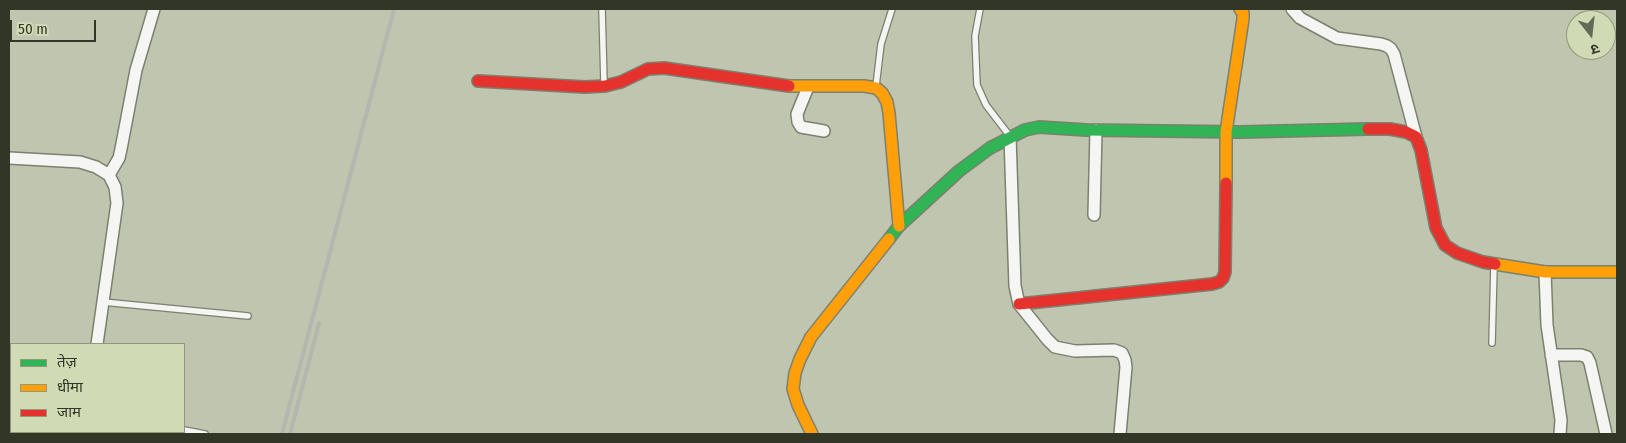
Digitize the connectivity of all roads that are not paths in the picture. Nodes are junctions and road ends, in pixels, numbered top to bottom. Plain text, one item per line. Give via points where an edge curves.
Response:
1 (154, 9) edge
2 (602, 9) edge
3 (892, 9) edge
4 (980, 9) edge
5 (1240, 9) edge
6 (1292, 9) edge
7 (478, 81) dead end
8 (604, 86) junction
9 (808, 87) junction
10 (876, 88) junction
11 (1096, 130) junction
12 (824, 131) dead end
13 (1226, 132) junction
14 (1010, 137) junction
15 (1416, 137) junction
16 (9, 158) edge
17 (110, 175) junction
18 (1094, 215) dead end
19 (899, 226) junction
20 (1494, 264) junction
21 (1545, 272) junction
22 (1617, 272) edge
23 (103, 302) junction
24 (1019, 304) junction
25 (248, 316) dead end
26 (97, 343) edge
27 (1492, 344) dead end
28 (1551, 355) junction
29 (185, 430) edge
30 (205, 434) edge
31 (810, 434) edge
32 (1120, 434) edge
33 (1560, 434) edge
34 (1606, 434) edge

1 - 17 street via 136,70 119,158
2 - 8 lane
3 - 10 lane via 881,44
4 - 14 lane via 974,36 977,85 986,105
5 - 13 street via 1243,19
6 - 15 street via 1300,18 1337,38 1381,44 1392,49
7 - 8 street
8 - 9 street via 648,69 664,68
9 - 10 street
9 - 12 street via 797,114 798,122 801,127
10 - 19 street via 882,93 890,113
11 - 13 street
11 - 14 street via 1039,127
11 - 18 street
13 - 15 street via 1390,129
13 - 24 street via 1225,272 1219,282
14 - 19 street via 959,171
14 - 24 street via 1015,286
15 - 20 street via 1436,228 1457,254
16 - 17 street via 80,162
17 - 23 street via 117,204
19 - 31 street via 811,337 800,359 793,389
20 - 21 street
20 - 27 lane
21 - 22 street
21 - 28 street
23 - 25 lane
23 - 26 street
24 - 32 street via 1055,347 1122,353 1126,367
28 - 33 street via 1561,420
28 - 34 street via 1587,357
29 - 30 lane

